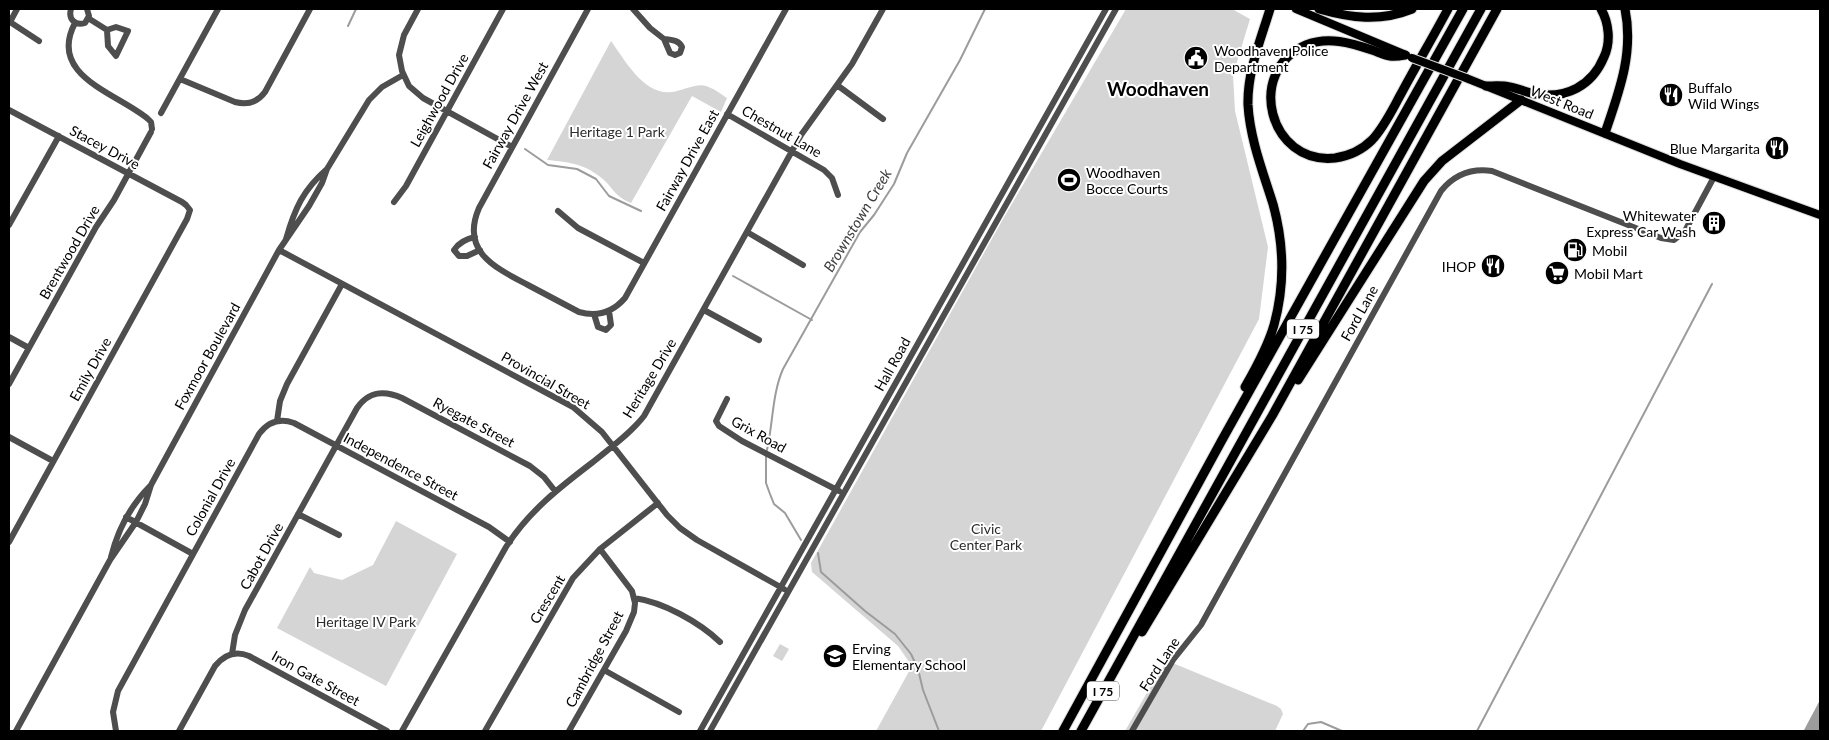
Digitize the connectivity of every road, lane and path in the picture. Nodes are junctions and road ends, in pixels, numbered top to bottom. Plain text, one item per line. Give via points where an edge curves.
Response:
1 (17, 9) edge
2 (87, 9) edge
3 (218, 9) edge
4 (310, 9) edge
5 (418, 9) edge
6 (503, 9) edge
7 (588, 9) edge
8 (632, 9) edge
9 (786, 9) edge
10 (883, 9) edge
11 (1106, 9) edge
12 (1116, 9) edge
13 (1270, 9) edge
14 (1296, 9) edge
15 (1319, 9) edge
16 (1412, 9) edge
17 (1448, 9) edge
18 (1463, 9) edge
19 (1480, 9) edge
20 (1497, 9) edge
21 (1601, 9) edge
22 (1625, 9) edge
23 (68, 10) edge
24 (88, 18) junction
25 (75, 23) junction
26 (107, 30) junction
27 (664, 39) dead end
28 (39, 41) dead end
29 (1409, 57) junction
30 (1073, 67) junction
31 (1081, 71) junction
32 (403, 75) junction
33 (180, 79) junction
34 (837, 85) junction
35 (1486, 86) junction
36 (1522, 100) junction
37 (9, 110) edge
38 (447, 111) junction
39 (161, 113) dead end
40 (727, 114) junction
41 (883, 119) dead end
42 (1605, 132) junction
43 (59, 136) junction
44 (512, 147) junction
45 (792, 150) junction
46 (327, 169) junction
47 (129, 174) junction
48 (1012, 176) junction
49 (1714, 177) junction
50 (1020, 180) junction
51 (838, 195) dead end
52 (394, 202) dead end
53 (188, 207) joint
54 (558, 211) dead end
55 (1820, 215) edge
56 (9, 225) edge
57 (747, 232) junction
58 (475, 237) junction
59 (286, 239) junction
60 (279, 250) junction
61 (480, 250) junction
62 (644, 263) junction
63 (803, 265) dead end
64 (957, 274) junction
65 (965, 278) junction
66 (342, 284) junction
67 (704, 310) junction
68 (609, 311) junction
69 (598, 314) junction
70 (9, 337) edge
71 (758, 340) dead end
72 (29, 348) junction
73 (9, 384) edge
74 (372, 394) joint
75 (727, 399) dead end
76 (1272, 416) junction
77 (277, 421) junction
78 (9, 437) edge
79 (1224, 437) junction
80 (336, 445) junction
81 (613, 446) junction
82 (53, 461) junction
83 (151, 485) junction
84 (836, 490) junction
85 (555, 491) junction
86 (844, 494) junction
87 (658, 503) junction
88 (298, 514) junction
89 (126, 516) junction
90 (136, 522) junction
91 (339, 535) dead end
92 (9, 542) edge
93 (510, 542) junction
94 (600, 548) junction
95 (193, 554) junction
96 (110, 560) junction
97 (781, 588) junction
98 (789, 592) junction
99 (634, 598) junction
100 (720, 642) dead end
101 (1126, 651) junction
102 (232, 654) junction
103 (604, 670) junction
104 (679, 712) dead end
105 (16, 731) edge
106 (116, 731) edge
107 (179, 731) edge
108 (387, 731) edge
109 (402, 731) edge
110 (485, 731) edge
111 (569, 731) edge
112 (700, 731) edge
113 (710, 731) edge
114 (1063, 731) edge
115 (1081, 731) edge
116 (1132, 731) edge

1 - 28 street via 10,22
2 - 24 street
3 - 33 street
4 - 33 street via 265,92 254,102 235,102
5 - 32 street via 400,47
6 - 38 street, Leighwood Drive
7 - 44 street, Fairway Drive West
8 - 27 street
9 - 40 street, Fairway Drive East
10 - 34 street, Heritage Drive
11 - 30 street, Hall Road
12 - 31 street, Hall Road
13 - 79 highway via 1252,70 1248,104 1252,133 1278,229 1281,282 1274,325 1228,420
14 - 29 main road, West Road
15 - 16 highway via 1349,17 1371,18
17 - 29 highway via 1388,116 1364,147 1341,157 1320,158 1293,146 1277,127 1270,104 1273,81 1287,58 1304,46 1336,41 1390,56
18 - 79 highway, I 75
19 - 101 highway, I 75
20 - 76 highway
21 - 35 highway via 1608,30 1608,45 1596,74 1586,84 1553,96 1509,86
22 - 42 highway via 1627,60
23 - 25 street
24 - 25 street via 83,24
24 - 26 street
25 - 47 street, Brentwood Drive via 67,44 71,60 78,70 100,90 151,122 151,131
26 - 26 street via 108,46 116,56 128,31 116,27
29 - 35 main road, West Road, bridge
30 - 31 street
30 - 48 street, Hall Road
31 - 50 street, Hall Road
32 - 38 street via 417,94
32 - 46 street, Foxmoor Boulevard via 382,87 369,100
33 - 39 street
34 - 41 street
34 - 45 street, Heritage Drive
35 - 36 main road, West Road
36 - 42 main road, West Road
36 - 76 highway via 1442,161 1424,181
37 - 43 street, Stacey Drive
38 - 44 street
38 - 52 street, Leighwood Drive
40 - 45 street, Chestnut Lane
40 - 62 street, Fairway Drive East
42 - 49 main road, West Road
43 - 47 street, Stacey Drive
43 - 56 street
44 - 58 street, Fairway Drive West via 477,213
45 - 51 street, Chestnut Lane via 824,170 832,178
45 - 57 street, Heritage Drive
46 - 59 street, Foxmoor Boulevard via 310,206
46 - 59 street, Foxmoor Boulevard via 302,196
47 - 53 street, Stacey Drive
47 - 72 street, Brentwood Drive via 96,226
48 - 50 street
48 - 64 street, Hall Road
49 - 55 main road, West Road
49 - 116 street, Ford Lane via 1685,231 1674,240 1661,238 1492,171 1473,170 1446,185 1201,625 1173,660
50 - 65 street, Hall Road
53 - 82 street, Emily Drive via 187,219
54 - 62 street via 578,228
57 - 63 street
57 - 67 street, Heritage Drive
58 - 61 street
58 - 61 street via 465,239 454,250 459,256
59 - 60 street, Foxmoor Boulevard
60 - 66 street, Provincial Street
60 - 83 street, Foxmoor Boulevard
61 - 69 street via 498,269 579,312
62 - 68 street, Fairway Drive East via 625,298
64 - 65 street
64 - 84 street, Hall Road
65 - 86 street, Hall Road
66 - 77 street via 287,384
66 - 81 street, Provincial Street via 573,407
67 - 71 street
67 - 81 street, Heritage Drive via 644,416
68 - 69 street, Fairway Drive East
68 - 69 street via 611,325 606,330 598,327
70 - 72 street
72 - 73 street, Brentwood Drive
74 - 80 street, Cabot Drive via 357,408
74 - 85 street, Ryegate Street via 392,394 530,466
75 - 84 street, Grix Road via 716,421 719,426
76 - 101 highway via 1146,627
77 - 80 street, Independence Street via 294,423
77 - 95 street, Colonial Drive via 259,434
78 - 82 street
79 - 114 highway, I 75
80 - 88 street, Cabot Drive
80 - 93 street, Independence Street via 489,527
81 - 85 street, Heritage Drive
81 - 87 street, Provincial Street
82 - 92 street, Emily Drive
83 - 89 street, Foxmoor Boulevard
83 - 90 street, Foxmoor Boulevard
84 - 86 street
84 - 97 street, Hall Road
85 - 93 street, Heritage Drive
86 - 98 street, Hall Road
87 - 94 street, Crescent
87 - 97 street, Provincial Street via 689,535
88 - 91 street
88 - 102 street, Cabot Drive via 242,617
89 - 90 street
89 - 96 street, Foxmoor Boulevard
90 - 95 street
90 - 96 street, Foxmoor Boulevard
93 - 109 street, Heritage Drive
94 - 99 street, Cambridge Street via 629,586
94 - 110 street, Crescent via 566,590
95 - 106 street, Colonial Drive via 118,691 113,712
96 - 105 street, Foxmoor Boulevard
97 - 98 street, Provincial Street
97 - 112 street, Hall Road
98 - 113 street, Hall Road
99 - 100 street via 668,608
99 - 103 street, Cambridge Street via 632,618
101 - 115 highway, I 75
102 - 107 street via 215,666
102 - 108 street, Iron Gate Street via 249,656
103 - 104 street
103 - 111 street, Cambridge Street

